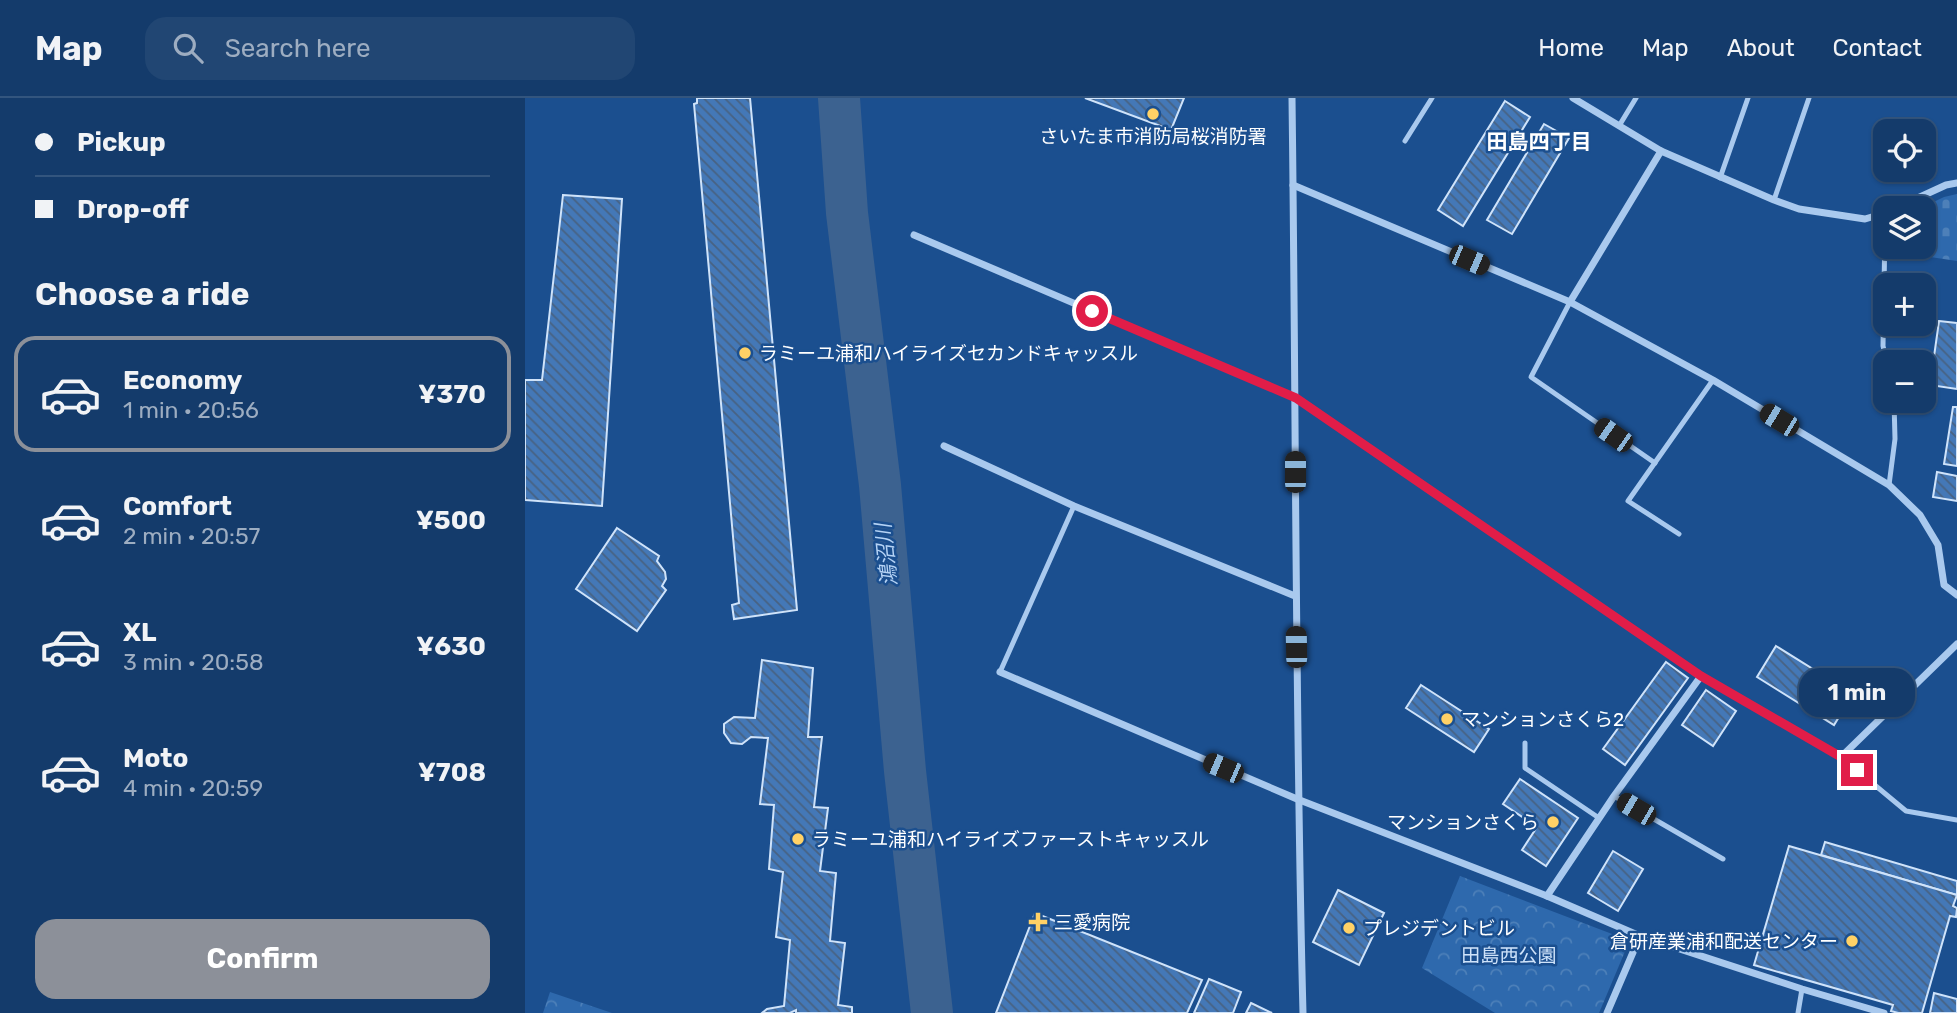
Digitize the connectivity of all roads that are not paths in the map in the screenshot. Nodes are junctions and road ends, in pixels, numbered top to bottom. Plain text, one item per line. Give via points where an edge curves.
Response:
1 (1292, 98) edge
2 (1432, 98) edge
3 (1573, 98) edge
4 (1636, 98) edge
5 (1748, 98) edge
6 (1809, 98) edge
7 (1619, 125) junction
8 (1405, 141) dead end
9 (1661, 151) junction
10 (1720, 178) junction
11 (1957, 183) edge
12 (1293, 184) junction
13 (1923, 196) edge
14 (1774, 200) junction
15 (1873, 217) edge
16 (914, 235) dead end
17 (1884, 259) edge
18 (1570, 302) junction
19 (1884, 350) edge
20 (1713, 380) junction
21 (1296, 398) junction
22 (1894, 413) edge
23 (944, 446) dead end
24 (1655, 463) junction
25 (1889, 485) junction
26 (1074, 506) junction
27 (1679, 534) dead end
28 (1957, 595) edge
29 (1295, 596) junction
30 (1957, 644) edge
31 (1000, 672) joint
32 (1701, 676) junction
33 (1525, 743) dead end
34 (1841, 757) junction
35 (1614, 796) junction
36 (1297, 799) junction
37 (1599, 818) junction
38 (1957, 820) edge
39 (1723, 859) dead end
40 (1547, 896) junction
41 (1640, 936) junction
42 (1802, 989) junction
43 (1303, 1013) edge
44 (1607, 1013) edge
45 (1798, 1013) edge
46 (1884, 1013) edge

1 - 12 street
2 - 8 lane
3 - 7 street
4 - 7 lane
5 - 10 lane
6 - 14 lane
7 - 9 street
9 - 10 street
9 - 18 street
10 - 14 street
11 - 13 street
12 - 18 street
12 - 21 street
14 - 15 street via 1799,209
16 - 21 street
17 - 19 lane
18 - 20 street
18 - 24 lane via 1531,377
20 - 24 lane
20 - 25 street
21 - 29 street
21 - 32 street
22 - 25 lane
23 - 26 street
24 - 27 lane via 1628,501
25 - 28 street via 1920,515 1938,545 1944,585
26 - 29 street
26 - 31 lane
29 - 36 street
30 - 34 street
31 - 36 street
32 - 34 street
32 - 35 street
33 - 37 lane via 1525,768
34 - 38 lane via 1906,811
35 - 37 street
35 - 39 lane
36 - 40 street
36 - 43 street
37 - 40 street
40 - 41 street
41 - 42 street
41 - 44 street
42 - 45 lane
42 - 46 street

